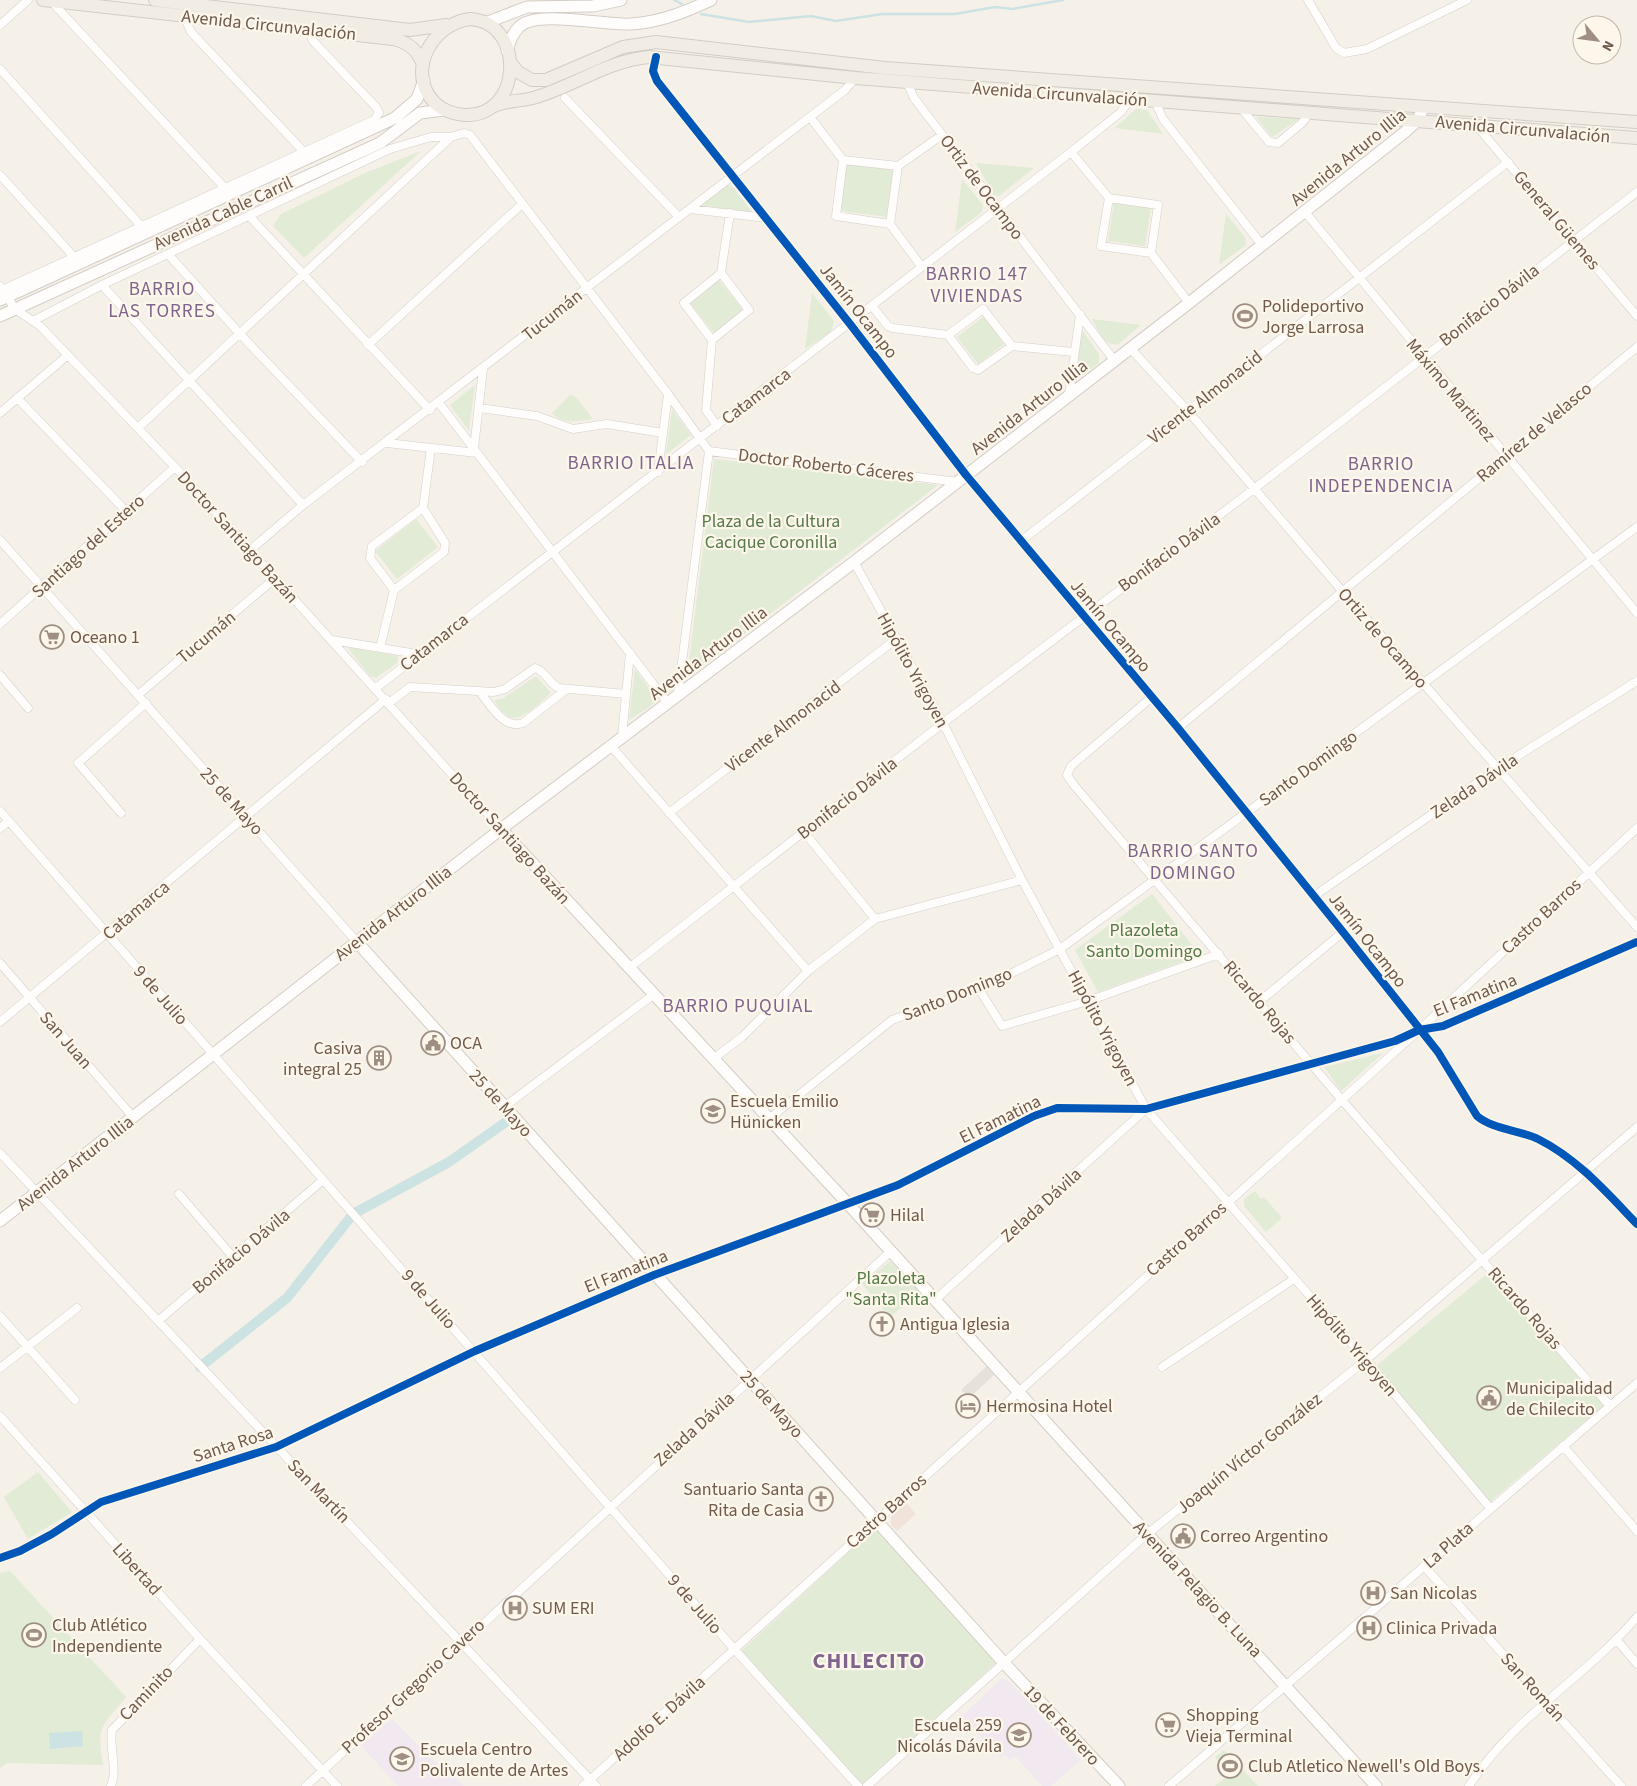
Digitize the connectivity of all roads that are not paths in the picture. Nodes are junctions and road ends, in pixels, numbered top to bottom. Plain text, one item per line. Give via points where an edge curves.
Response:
1 (28, 0) edge
2 (47, 0) edge
3 (155, 0) edge
4 (621, 0) edge
5 (711, 0) edge
6 (1308, 0) edge
7 (1467, 0) edge
8 (184, 16) junction
9 (488, 22) junction
10 (0, 24) edge
11 (446, 26) junction
12 (309, 29) junction
13 (509, 57) junction
14 (656, 57) junction
15 (423, 65) junction
16 (0, 69) edge
17 (855, 78) junction
18 (424, 80) junction
19 (907, 82) junction
20 (565, 98) dead end
21 (1131, 98) junction
22 (1155, 101) junction
23 (492, 107) junction
24 (1240, 107) junction
25 (1424, 108) junction
26 (444, 110) junction
27 (1310, 112) junction
28 (810, 117) junction
29 (1418, 120) junction
30 (1637, 122) edge
31 (1476, 125) junction
32 (942, 134) junction
33 (451, 137) junction
34 (1637, 138) edge
35 (304, 152) junction
36 (1071, 152) junction
37 (843, 160) junction
38 (1508, 162) junction
39 (898, 166) junction
40 (0, 175) edge
41 (733, 176) junction
42 (225, 188) junction
43 (1637, 192) edge
44 (1109, 198) junction
45 (522, 204) junction
46 (997, 208) junction
47 (690, 209) junction
48 (1305, 212) junction
49 (730, 214) junction
50 (250, 217) junction
51 (679, 217) junction
52 (766, 218) junction
53 (890, 224) junction
54 (142, 227) junction
55 (1574, 239) junction
56 (1262, 245) junction
57 (1151, 253) junction
58 (168, 254) junction
59 (74, 257) junction
60 (922, 266) junction
61 (721, 273) junction
62 (303, 276) junction
63 (1360, 279) junction
64 (102, 286) junction
65 (587, 288) junction
66 (2, 292) edge
67 (1189, 303) junction
68 (872, 306) junction
69 (17, 311) junction
70 (1080, 314) junction
71 (0, 316) edge
72 (1637, 316) edge
73 (33, 321) junction
74 (850, 324) junction
75 (239, 333) junction
76 (948, 334) junction
77 (712, 340) junction
78 (368, 345) junction
79 (1012, 346) junction
80 (1637, 347) edge
81 (1130, 348) junction
82 (1073, 352) junction
83 (68, 355) junction
84 (1424, 357) junction
85 (1114, 360) junction
86 (482, 369) junction
87 (190, 379) junction
88 (668, 394) junction
89 (1069, 395) junction
90 (17, 398) junction
91 (439, 403) junction
92 (480, 408) junction
93 (430, 410) junction
94 (1187, 410) junction
95 (0, 413) edge
96 (717, 426) junction
97 (138, 428) junction
98 (663, 432) junction
99 (700, 439) junction
100 (386, 444) junction
101 (431, 448) junction
102 (476, 451) junction
103 (709, 451) junction
104 (1506, 456) junction
105 (362, 462) junction
106 (175, 467) junction
107 (658, 472) junction
108 (962, 478) junction
109 (1254, 489) junction
110 (303, 505) junction
111 (423, 508) junction
112 (126, 511) junction
113 (1637, 527) edge
114 (0, 540) edge
115 (1020, 541) junction
116 (249, 551) junction
117 (553, 552) junction
118 (1593, 559) junction
119 (854, 562) junction
120 (274, 579) junction
121 (42, 587) junction
122 (394, 590) junction
123 (1343, 592) junction
124 (1637, 613) edge
125 (1082, 616) junction
126 (0, 624) edge
127 (896, 639) junction
128 (332, 640) junction
129 (380, 648) junction
130 (630, 653) junction
131 (417, 654) junction
132 (0, 675) edge
133 (1637, 681) edge
134 (1424, 684) junction
135 (376, 688) junction
136 (567, 689) junction
137 (479, 691) junction
138 (626, 694) junction
139 (678, 694) junction
140 (138, 695) junction
141 (1152, 697) junction
142 (387, 701) junction
143 (668, 702) junction
144 (146, 703) junction
145 (28, 708) dead end
146 (943, 723) junction
147 (1178, 728) junction
148 (622, 736) junction
149 (610, 745) junction
150 (1497, 769) junction
151 (0, 811) edge
152 (669, 812) junction
153 (121, 813) dead end
154 (1245, 813) junction
155 (246, 816) junction
156 (9, 821) junction
157 (0, 828) edge
158 (1637, 828) edge
159 (501, 829) junction
160 (804, 832) junction
161 (1588, 871) junction
162 (1022, 880) junction
163 (1155, 881) junction
164 (733, 885) junction
165 (1314, 896) junction
166 (875, 918) junction
167 (1637, 927) edge
168 (1343, 932) junction
169 (108, 933) junction
170 (357, 942) junction
171 (1637, 942) edge
172 (1060, 949) junction
173 (1219, 954) junction
174 (0, 963) edge
175 (629, 968) junction
176 (808, 971) junction
177 (979, 989) junction
178 (653, 995) junction
179 (30, 998) junction
180 (1088, 1001) junction
181 (1260, 1001) junction
182 (0, 1022) edge
183 (1419, 1030) junction
184 (213, 1055) junction
185 (713, 1059) junction
186 (1311, 1063) junction
187 (1341, 1099) junction
188 (504, 1107) junction
189 (1146, 1109) junction
190 (133, 1117) junction
191 (769, 1119) junction
192 (1637, 1128) edge
193 (0, 1153) edge
194 (1586, 1172) junction
195 (323, 1180) junction
196 (37, 1192) junction
197 (179, 1194) dead end
198 (1228, 1201) junction
199 (849, 1205) junction
200 (0, 1221) edge
201 (1637, 1224) edge
202 (890, 1252) junction
203 (233, 1257) junction
204 (1483, 1260) junction
205 (654, 1275) junction
206 (1294, 1279) junction
207 (935, 1300) junction
208 (77, 1308) dead end
209 (0, 1316) edge
210 (158, 1321) junction
211 (27, 1347) junction
212 (475, 1351) junction
213 (1366, 1360) junction
214 (1162, 1367) dead end
215 (0, 1368) edge
216 (750, 1378) junction
217 (1637, 1383) edge
218 (1019, 1392) junction
219 (75, 1400) dead end
220 (1610, 1406) junction
221 (0, 1416) edge
222 (1563, 1446) junction
223 (276, 1447) junction
224 (610, 1506) junction
225 (1490, 1508) junction
226 (86, 1513) junction
227 (876, 1520) junction
228 (1637, 1531) edge
229 (1147, 1534) junction
230 (0, 1558) edge
231 (1424, 1566) junction
232 (1637, 1617) edge
233 (200, 1639) junction
234 (1616, 1639) junction
235 (462, 1641) junction
236 (735, 1650) junction
237 (1005, 1664) junction
238 (1637, 1664) edge
239 (1286, 1686) junction
240 (1546, 1701) junction
241 (323, 1770) junction
242 (590, 1779) junction
243 (111, 1786) edge
244 (306, 1786) edge
245 (337, 1786) edge
246 (583, 1786) edge
247 (596, 1786) edge
248 (858, 1786) edge
249 (867, 1786) edge
250 (1119, 1786) edge
251 (1169, 1786) edge
252 (1376, 1786) edge
253 (1470, 1786) edge
254 (1621, 1786) edge

1 - 10 street
2 - 8 main road, Avenida Circunvalación
2 - 42 street
3 - 11 main road, Avenida Circunvalación via 410,30
4 - 9 main road via 593,6 527,7
5 - 13 main road via 659,21 644,23 612,24 554,18 528,22 519,26
6 - 7 street via 1336,48 1344,53 1367,49
8 - 12 main road, Avenida Circunvalación
8 - 35 street via 191,32
9 - 11 main road via 470,19
9 - 13 main road via 500,34
11 - 15 main road via 432,40
12 - 15 main road, Avenida Circunvalación via 401,41 417,52
12 - 35 street via 313,41 379,113 374,120
13 - 23 main road via 508,85
13 - 25 main road, Avenida Circunvalación via 518,72 532,80 546,80 623,47 656,42 885,68
14 - 17 main road, Avenida Circunvalación
14 - 23 main road, Avenida Circunvalación via 622,61 532,98 510,100
14 - 41 street, Jamín Ocampo via 653,71 657,80
15 - 18 main road
16 - 54 street
17 - 19 main road, Avenida Circunvalación
17 - 28 street, Tucumán via 845,90
18 - 26 main road via 431,98
18 - 66 main road, Avenida Cable Carril via 417,99 395,118
19 - 21 main road, Avenida Circunvalación
19 - 32 street, Ortiz de Ocampo via 914,98
20 - 51 street
21 - 22 main road, Avenida Circunvalación
21 - 36 street, Catamarca via 1121,112
22 - 24 main road, Avenida Circunvalación
22 - 56 street via 1163,119
23 - 26 main road via 468,115
24 - 27 main road, Avenida Circunvalación
24 - 27 street via 1273,143 1278,143 1302,123
25 - 29 main road, Avenida Arturo Illia
25 - 30 main road, Avenida Circunvalación
26 - 69 main road, Avenida Cable Carril via 420,113 380,143
27 - 29 main road, Avenida Circunvalación
28 - 37 street
28 - 41 street, Tucumán
29 - 31 main road, Avenida Circunvalación
29 - 48 main road, Avenida Arturo Illia
31 - 34 main road, Avenida Circunvalación
31 - 38 street, General Güemes
32 - 39 street
32 - 46 street, Ortiz de Ocampo
33 - 45 street via 464,133 470,135
33 - 50 street via 431,137 390,149
33 - 62 street
35 - 42 street
36 - 44 street
36 - 46 street, Catamarca
37 - 39 street
37 - 53 street via 836,216
38 - 55 street, General Güemes
38 - 63 street, Vicente Almonacid
39 - 53 street
40 - 59 street
41 - 47 street, Tucumán
41 - 52 street, Jamín Ocampo
42 - 54 street
43 - 55 street, Bonifacio Dávila
44 - 57 street via 1158,205
44 - 57 street via 1102,246
45 - 65 street
45 - 78 street
46 - 60 street, Catamarca
46 - 70 street, Ortiz de Ocampo
47 - 49 street
47 - 51 street, Tucumán
48 - 56 main road, Avenida Arturo Illia
48 - 63 street, Máximo Martinez
49 - 52 street
49 - 61 street
50 - 58 street
50 - 62 street
51 - 65 street, Tucumán
52 - 74 street, Jamín Ocampo
53 - 60 street
54 - 59 street
55 - 72 street, General Güemes
55 - 84 street, Bonifacio Dávila
56 - 67 main road, Avenida Arturo Illia
57 - 67 street
58 - 64 street
58 - 75 street
59 - 66 street
60 - 68 street, Catamarca
61 - 77 street via 684,303
61 - 77 street via 749,310
62 - 75 street
62 - 78 street
63 - 84 street, Máximo Martinez
63 - 94 street, Vicente Almonacid
64 - 73 street
64 - 87 street
65 - 86 street, Tucumán
65 - 88 street
66 - 69 street, Doctor Santiago Bazán
67 - 81 main road, Avenida Arturo Illia
68 - 74 street, Catamarca
68 - 76 street via 893,328
69 - 71 main road, Avenida Cable Carril
69 - 73 street, Doctor Santiago Bazán
70 - 82 street
70 - 85 street, Ortiz de Ocampo
73 - 83 street, Doctor Santiago Bazán
74 - 96 street, Catamarca
74 - 108 street, Jamín Ocampo
75 - 87 street
75 - 105 street
76 - 79 street via 973,368 978,370
76 - 79 street via 983,309
77 - 96 street via 706,410
78 - 93 street
79 - 82 street
80 - 104 street, Ramírez de Velasco
81 - 85 main road, Avenida Arturo Illia
81 - 94 street, Ortiz de Ocampo
82 - 89 street
83 - 90 street
83 - 97 street, Doctor Santiago Bazán
84 - 104 street, Máximo Martinez
84 - 109 street, Bonifacio Dávila
85 - 89 main road, Avenida Arturo Illia
86 - 91 street, Tucumán
86 - 92 street
87 - 97 street
87 - 110 street
88 - 98 street
88 - 99 street
89 - 108 main road, Avenida Arturo Illia
90 - 95 street
90 - 112 street
91 - 93 street, Tucumán
91 - 102 street
92 - 98 street via 537,416 573,429 607,424
92 - 102 street
93 - 100 street, Tucumán
94 - 109 street, Ortiz de Ocampo
94 - 115 street, Vicente Almonacid
96 - 99 street, Catamarca
97 - 106 street, Doctor Santiago Bazán
98 - 107 street
99 - 103 street
99 - 107 street, Catamarca
100 - 101 street
100 - 105 street, Tucumán
101 - 102 street
101 - 111 street
102 - 117 street
103 - 108 street, Doctor Roberto Cáceres
103 - 139 street
104 - 118 street, Máximo Martinez
104 - 123 street, Ramírez de Velasco
105 - 110 street, Tucumán
106 - 112 street, Santiago del Estero
106 - 116 street, Doctor Santiago Bazán
107 - 117 street, Catamarca
108 - 115 street, Jamín Ocampo
108 - 119 main road, Avenida Arturo Illia
109 - 123 street, Ortiz de Ocampo
109 - 125 street, Bonifacio Dávila
110 - 116 street, Tucumán
111 - 122 street via 446,543 444,552
111 - 122 street via 372,546 369,553
112 - 121 street, Santiago del Estero
113 - 118 street, Santo Domingo
114 - 121 street, 25 de Mayo
115 - 125 street, Jamín Ocampo
116 - 120 street, Doctor Santiago Bazán
117 - 130 street
117 - 131 street, Catamarca
118 - 124 street, Máximo Martinez
118 - 134 street, Santo Domingo
119 - 127 street, Hipólito Yrigoyen
119 - 139 main road, Avenida Arturo Illia
120 - 128 street, Doctor Santiago Bazán
120 - 140 street, Tucumán
121 - 126 street, Santiago del Estero
121 - 140 street, 25 de Mayo
122 - 129 street
123 - 134 street, Ortiz de Ocampo
123 - 147 street, Ramírez de Velasco
125 - 141 street, Jamín Ocampo
125 - 146 street, Bonifacio Dávila
127 - 146 street, Hipólito Yrigoyen
127 - 152 street, Vicente Almonacid
128 - 129 street
128 - 135 street, Doctor Santiago Bazán
129 - 131 street
130 - 138 street
130 - 143 street
131 - 135 street, Catamarca
132 - 145 street
133 - 150 street, Zelada Dávila
134 - 150 street, Ortiz de Ocampo
134 - 154 street, Santo Domingo
135 - 142 street, Doctor Santiago Bazán
136 - 137 street, Catamarca via 556,687 535,668 505,689
136 - 137 street via 516,725 501,718
136 - 138 street
137 - 142 street, Catamarca via 410,686
138 - 148 street
139 - 143 main road, Avenida Arturo Illia
140 - 144 street, 25 de Mayo
141 - 147 street, Jamín Ocampo
141 - 163 street, Ricardo Rojas via 1070,766 1067,775
142 - 155 street, Catamarca
142 - 159 street, Doctor Santiago Bazán
143 - 148 main road, Avenida Arturo Illia
144 - 153 street via 78,763
144 - 155 street, 25 de Mayo
146 - 160 street, Bonifacio Dávila
146 - 162 street, Hipólito Yrigoyen
147 - 154 street, Jamín Ocampo
148 - 149 main road, Avenida Arturo Illia
149 - 152 street
149 - 159 main road, Avenida Arturo Illia
150 - 161 street, Ortiz de Ocampo
150 - 165 street, Zelada Dávila
151 - 156 street, 9 de Julio
152 - 164 street
154 - 163 street, Santo Domingo
154 - 165 street, Jamín Ocampo
155 - 169 street, Catamarca
155 - 170 street, 25 de Mayo
156 - 157 street
156 - 169 street, 9 de Julio
158 - 161 street, Castro Barros
159 - 170 main road, Avenida Arturo Illia
159 - 175 main road, Doctor Santiago Bazán
160 - 164 street, Bonifacio Dávila
160 - 166 street
161 - 167 street, Ortiz de Ocampo
161 - 183 street, Castro Barros
162 - 166 street
162 - 172 street, Hipólito Yrigoyen
163 - 172 street, Santo Domingo
163 - 173 street, Ricardo Rojas
164 - 175 street, Bonifacio Dávila
164 - 176 street
165 - 168 street, Jamín Ocampo
166 - 176 street
168 - 181 street
168 - 183 street, Jamín Ocampo
169 - 179 street, Catamarca
169 - 184 street, 9 de Julio
170 - 184 main road, Avenida Arturo Illia
170 - 188 main road, 25 de Mayo
171 - 183 street, El Famatina via 1442,1026
172 - 177 street, Santo Domingo
172 - 180 street, Hipólito Yrigoyen
173 - 180 street
173 - 181 street, Ricardo Rojas
174 - 179 street, San Juan
175 - 178 main road, Doctor Santiago Bazán
176 - 185 street via 742,1037
177 - 180 street via 1002,1026
177 - 191 street, Santo Domingo via 892,1020
178 - 185 main road, Doctor Santiago Bazán
178 - 188 street
179 - 182 street, Catamarca
179 - 190 street, San Juan
180 - 189 street, Hipólito Yrigoyen
181 - 186 street, Ricardo Rojas
183 - 186 street, El Famatina via 1395,1041
183 - 187 street, Castro Barros
183 - 194 street, Jamín Ocampo via 1438,1052 1483,1121 1538,1139
184 - 190 main road, Avenida Arturo Illia
184 - 195 street, 9 de Julio
185 - 191 main road, Doctor Santiago Bazán
186 - 187 street, Ricardo Rojas
186 - 189 street, El Famatina
187 - 198 street, Castro Barros
187 - 204 street, Ricardo Rojas
188 - 205 main road, 25 de Mayo
189 - 198 street, Hipólito Yrigoyen
189 - 199 street, El Famatina via 1057,1108 1018,1123 941,1164
189 - 207 street, Zelada Dávila
190 - 196 main road, Avenida Arturo Illia
191 - 199 main road, Doctor Santiago Bazán
192 - 194 street, Joaquín Víctor González
193 - 196 street, San Martín
194 - 201 street, Jamín Ocampo
194 - 204 street, Joaquín Víctor González
195 - 203 street, Bonifacio Dávila
195 - 212 street, 9 de Julio
196 - 200 main road, Avenida Arturo Illia
196 - 210 street, San Martín
197 - 203 street
198 - 206 street, Hipólito Yrigoyen
198 - 218 street, Castro Barros
199 - 202 main road, Doctor Santiago Bazán
199 - 205 street, El Famatina
202 - 207 main road, Doctor Santiago Bazán
202 - 216 street, Zelada Dávila
203 - 210 street, Bonifacio Dávila
204 - 213 street, Joaquín Víctor González
204 - 220 street, Ricardo Rojas
205 - 212 street, El Famatina
205 - 216 main road, 25 de Mayo
206 - 213 street, Hipólito Yrigoyen
206 - 214 street
207 - 218 main road, Doctor Santiago Bazán
208 - 211 street
209 - 211 street
210 - 223 street, San Martín
211 - 215 street
211 - 219 street
212 - 223 street, Santa Rosa
212 - 224 street, 9 de Julio
213 - 225 street, Hipólito Yrigoyen
213 - 229 street, Joaquín Víctor González
216 - 224 street, Zelada Dávila
216 - 227 main road, 25 de Mayo
217 - 220 street, La Plata
218 - 227 street, Castro Barros
218 - 229 main road, Avenida Pelagio B. Luna
220 - 222 street, La Plata
221 - 226 street, Libertad
222 - 225 street, La Plata
222 - 228 street
223 - 226 street, Santa Rosa via 108,1499
223 - 235 street, San Martín
224 - 235 street, Profesor Gregorio Cavero
224 - 236 street, 9 de Julio
225 - 231 street, La Plata
226 - 230 street, Santa Rosa via 20,1551
226 - 233 street, Libertad
227 - 236 street, Castro Barros
227 - 237 main road, 25 de Mayo
229 - 237 street, Joaquín Víctor González
229 - 239 main road, Avenida Pelagio B. Luna
231 - 239 street, La Plata
231 - 240 street, San Román
232 - 234 street
233 - 241 street, Libertad
233 - 243 street, Caminito via 112,1730
234 - 238 street
234 - 240 street
235 - 241 street, Profesor Gregorio Cavero
235 - 242 street, San Martín
236 - 242 street, Adolfo E. Dávila
236 - 248 street, 9 de Julio
237 - 249 street, Joaquín Víctor González
237 - 250 main road, 19 de Febrero
239 - 251 street, La Plata
239 - 252 main road, Avenida Pelagio B. Luna
240 - 253 street via 1498,1746
240 - 254 street, San Román
241 - 244 street, Profesor Gregorio Cavero
241 - 245 street, Libertad
242 - 246 street, Adolfo E. Dávila
242 - 247 street, San Martín

